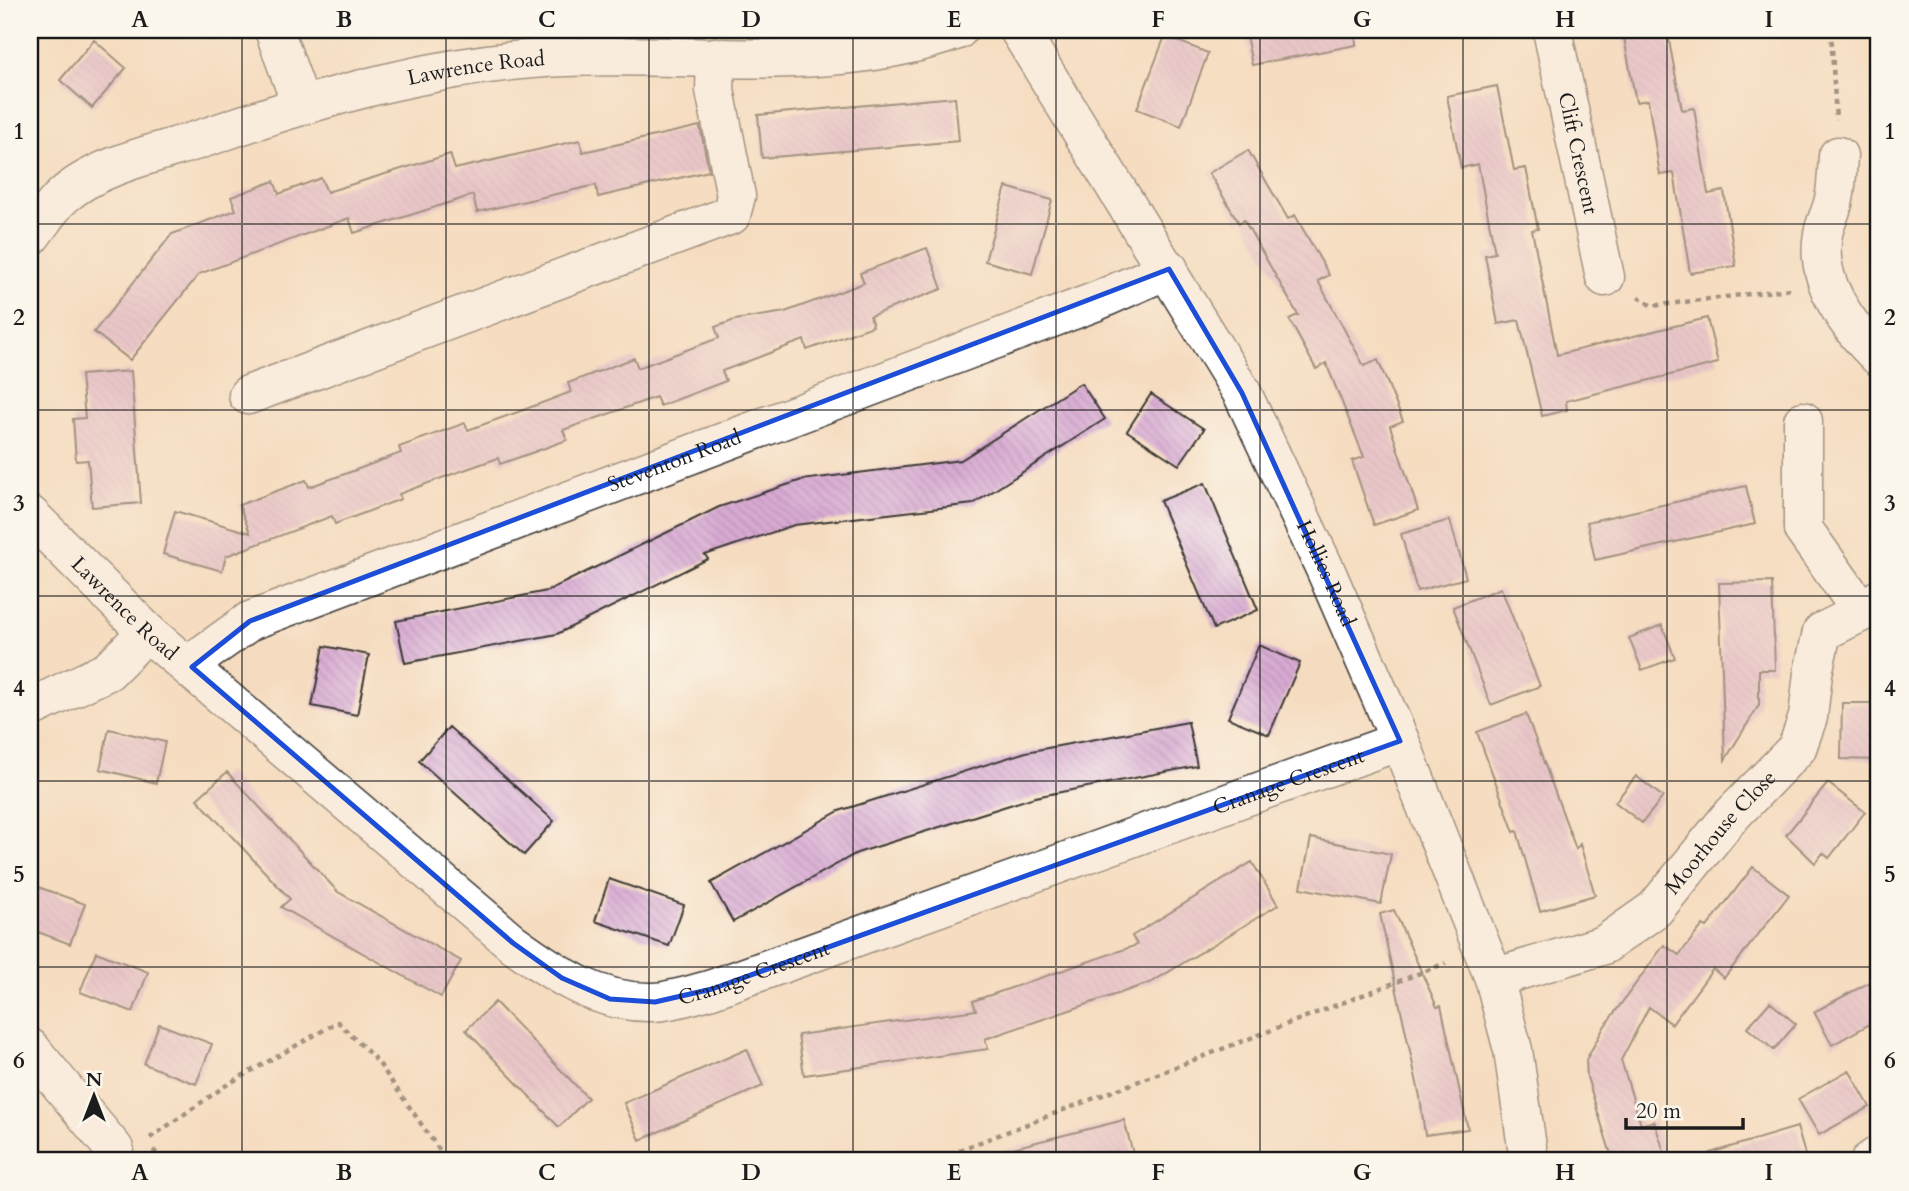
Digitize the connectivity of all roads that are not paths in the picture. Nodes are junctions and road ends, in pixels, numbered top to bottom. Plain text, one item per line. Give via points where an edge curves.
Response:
1 (274, 30) edge
2 (958, 30) edge
3 (1019, 30) edge
4 (1552, 30) edge
5 (716, 57) junction
6 (301, 104) junction
7 (1838, 156) road end
8 (30, 237) edge
9 (1169, 269) junction
10 (1605, 277) road end
11 (1879, 357) edge
12 (248, 394) dead end
13 (1803, 421) dead end
14 (30, 516) edge
15 (1871, 605) edge
16 (147, 632) junction
17 (192, 667) junction
18 (30, 708) edge
19 (1400, 741) junction
20 (1488, 964) junction
21 (30, 1048) edge
22 (130, 1146) road end
23 (1879, 1155) edge
24 (1529, 1161) edge
25 (1870, 1161) edge

1 - 6 street
2 - 5 street, Lawrence Road via 919,44 849,55 793,60
3 - 9 street, Hollies Road
4 - 10 street, Clift Crescent
5 - 6 street, Lawrence Road via 550,58 395,80
5 - 12 street via 715,89 736,196 731,215
6 - 8 street, Lawrence Road via 112,167 64,195
7 - 11 street via 1835,198 1822,236 1825,269 1837,305
9 - 17 street, Steventon Road via 1097,301 250,621
9 - 19 street, Hollies Road via 1242,393
13 - 15 street, Moorhouse Close via 1803,529
14 - 16 street, Lawrence Road
15 - 20 street, Moorhouse Close via 1822,632 1808,717 1797,748 1728,819 1655,909 1604,945
16 - 17 street, Lawrence Road
16 - 18 street via 108,671
17 - 19 street, Cranage Crescent via 513,943 562,978 610,999 655,1002 712,989
19 - 20 street, Hollies Road
20 - 24 street, Hollies Road via 1513,1050
21 - 22 street
23 - 25 street

